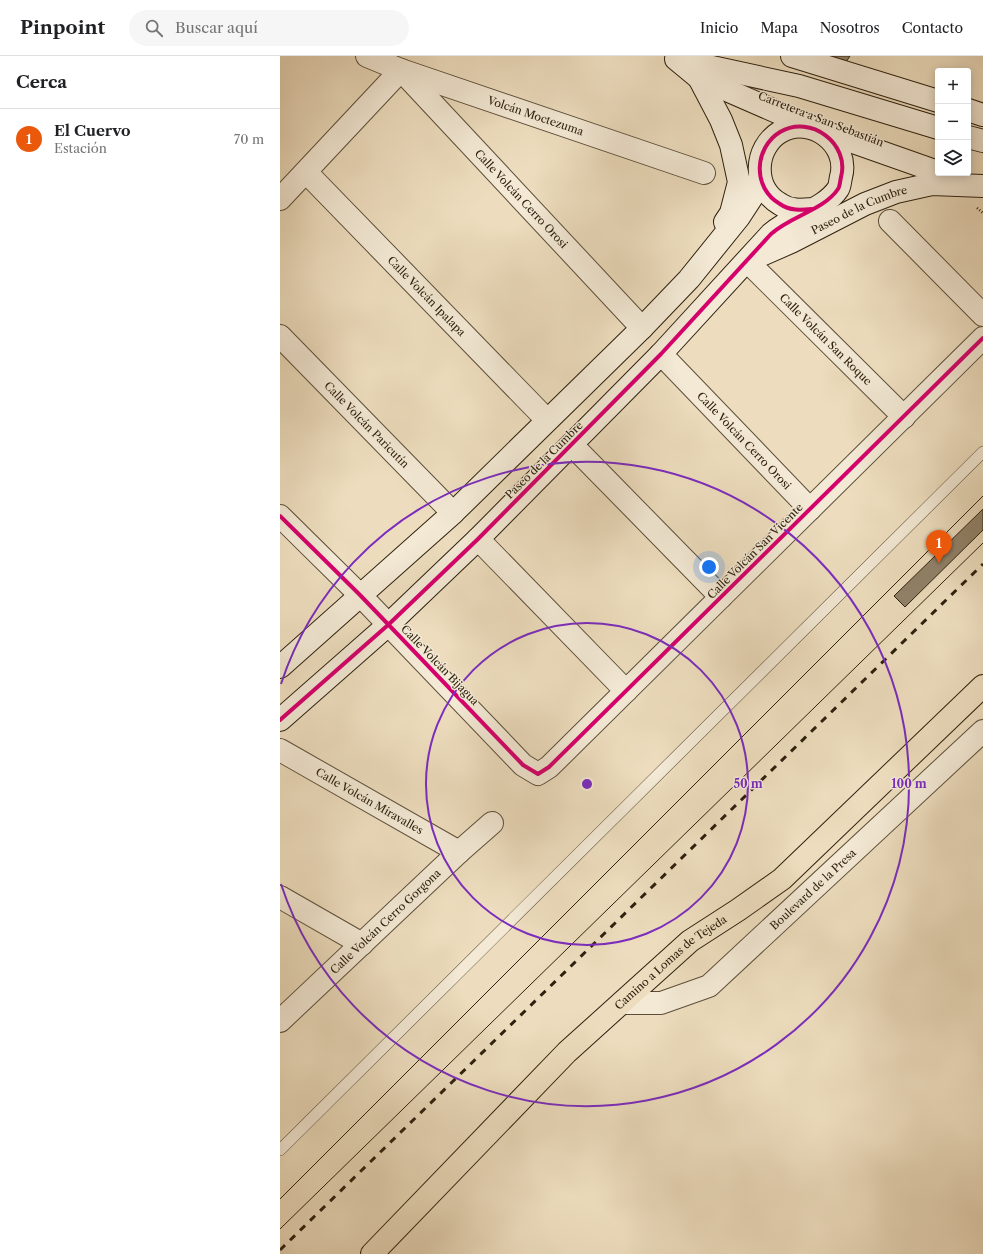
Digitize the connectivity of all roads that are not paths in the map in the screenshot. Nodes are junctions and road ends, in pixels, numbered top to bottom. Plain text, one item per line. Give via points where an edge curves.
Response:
1 (367, 56) edge
2 (792, 56) edge
3 (673, 57) edge
4 (401, 70) junction
5 (698, 78) junction
6 (935, 100) edge
7 (971, 111) edge
8 (983, 115) edge
9 (935, 127) edge
10 (816, 129) junction
11 (971, 138) edge
12 (983, 141) edge
13 (306, 172) junction
14 (935, 172) edge
15 (704, 173) dead end
16 (948, 176) edge
17 (760, 178) junction
18 (981, 187) edge
19 (280, 199) edge
20 (812, 209) junction
21 (890, 221) dead end
22 (747, 261) junction
23 (700, 266) junction
24 (983, 315) edge
25 (642, 328) junction
26 (280, 336) edge
27 (983, 338) edge
28 (662, 354) junction
29 (904, 417) junction
30 (547, 420) junction
31 (572, 445) junction
32 (983, 452) edge
33 (810, 509) junction
34 (453, 513) junction
35 (280, 516) edge
36 (478, 539) junction
37 (360, 596) junction
38 (721, 597) junction
39 (388, 625) junction
40 (280, 667) edge
41 (983, 686) edge
42 (626, 691) junction
43 (280, 720) edge
44 (983, 731) edge
45 (280, 750) edge
46 (538, 774) joint
47 (492, 823) dead end
48 (459, 852) junction
49 (280, 897) edge
50 (362, 944) junction
51 (622, 1003) junction
52 (280, 1021) edge
53 (280, 1150) edge
54 (372, 1254) edge

1 - 4 street, Volcán Moctezuma
2 - 6 street
3 - 5 street, Carretera a San Sebastián
3 - 9 street, Carretera a San Sebastián via 799,86
4 - 13 street
4 - 15 street, Volcán Moctezuma
4 - 25 street, Calle Volcán Cerro Orosi
5 - 10 street, Carretera a San Sebastián
5 - 23 street, Paseo de la Cumbre via 732,145 739,182 731,213
7 - 8 street
10 - 14 street, Carretera a San Sebastián
10 - 17 street, Paseo de la Cumbre via 801,126 786,129 773,137 764,148 759,163
10 - 20 street, Paseo de la Cumbre via 831,138 840,153 843,170 839,188 828,201
11 - 12 street
13 - 19 street
13 - 30 street, Calle Volcán Ipalapa
16 - 18 street, Carretera a San Sebastián
17 - 20 street, Paseo de la Cumbre via 767,193 780,204 795,210
17 - 23 street, Paseo de la Cumbre via 754,194 739,217
18 - 22 street, Paseo de la Cumbre via 932,184 896,192 865,204 791,242
20 - 22 street, Paseo de la Cumbre via 783,223
21 - 24 street
22 - 28 street, Paseo de la Cumbre
22 - 29 street, Calle Volcán San Roque
23 - 25 street, Paseo de la Cumbre
25 - 30 street, Paseo de la Cumbre
26 - 34 street, Calle Volcán Paricutín
27 - 29 street, Calle Volcán San Vicente
28 - 31 street, Paseo de la Cumbre
28 - 33 street, Calle Volcán Cerro Orosi
29 - 33 street, Calle Volcán San Vicente
30 - 34 street, Paseo de la Cumbre
31 - 36 street, Paseo de la Cumbre
31 - 38 street
32 - 53 lane
33 - 38 street, Calle Volcán San Vicente
34 - 37 street, Paseo de la Cumbre
35 - 37 street, Calle Volcán Bijagua
36 - 39 street, Paseo de la Cumbre
36 - 42 street
37 - 39 street, Calle Volcán Bijagua
37 - 40 street, Paseo de la Cumbre
38 - 42 street, Calle Volcán San Vicente
39 - 43 street, Paseo de la Cumbre
39 - 46 street, Calle Volcán Bijagua via 523,765
41 - 51 main road, Camino a Lomas de Tejeda via 782,878 690,941
42 - 46 street, Calle Volcán San Vicente via 549,767
44 - 51 street, Boulevard de la Presa via 709,986 661,1003
45 - 48 street, Calle Volcán Miravalles
47 - 48 street, Calle Volcán Cerro Gorgona
48 - 50 street, Calle Volcán Cerro Gorgona
49 - 50 street
50 - 52 street, Calle Volcán Cerro Gorgona
51 - 54 main road, Camino a Lomas de Tejeda via 567,1052

